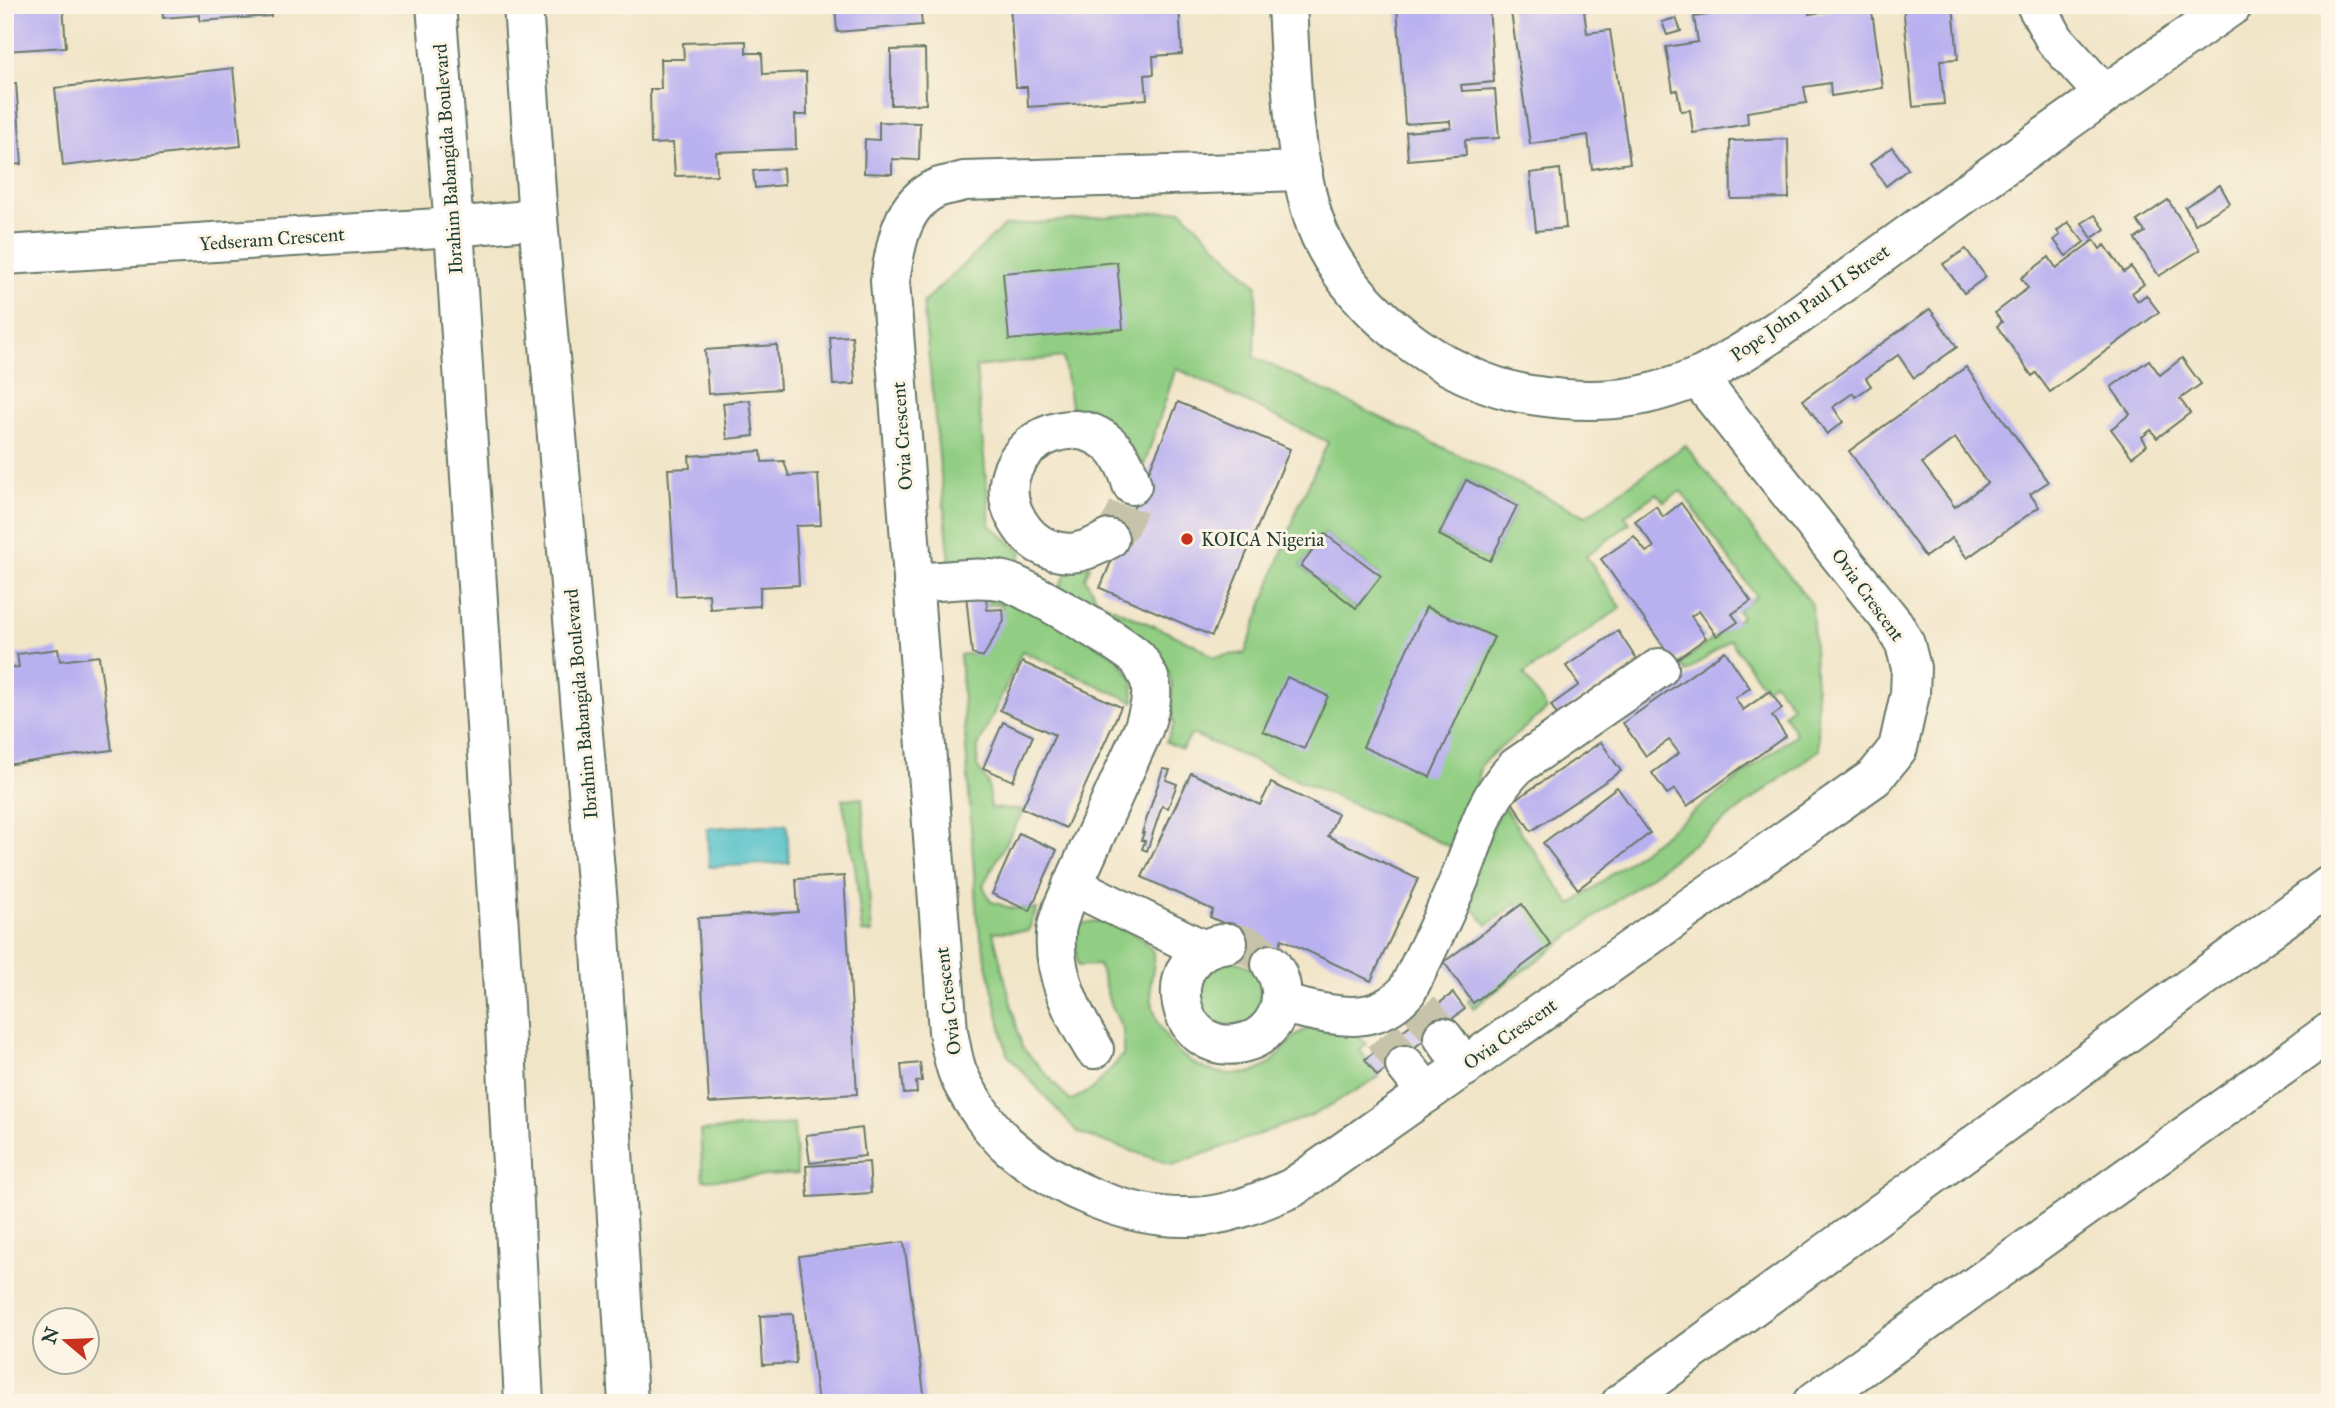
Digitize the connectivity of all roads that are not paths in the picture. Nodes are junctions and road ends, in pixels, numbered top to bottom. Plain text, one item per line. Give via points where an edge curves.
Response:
1 (436, 5) edge
2 (523, 5) edge
3 (1287, 5) edge
4 (2036, 5) edge
5 (2233, 5) edge
6 (2104, 94) junction
7 (1303, 171) junction
8 (538, 219) junction
9 (454, 228) junction
10 (5, 255) edge
11 (1698, 378) junction
12 (1132, 485) tunnel mouth
13 (1109, 539) tunnel mouth
14 (1050, 550) junction
15 (913, 583) junction
16 (1031, 593) junction
17 (1659, 668) dead end
18 (1072, 885) junction
19 (2330, 885) edge
20 (1271, 964) tunnel mouth
21 (1281, 1004) junction
22 (1434, 1026) junction
23 (2330, 1032) edge
24 (1094, 1049) dead end
25 (524, 1403) edge
26 (628, 1403) edge
27 (1621, 1403) edge
28 (1812, 1403) edge

1 - 9 street, Ibrahim Babangida Boulevard
2 - 8 street, Ibrahim Babangida Boulevard
3 - 7 street, Pope John Paul II Street via 1293,116
4 - 6 street via 2054,40
5 - 6 street, Pope John Paul II Street
6 - 11 street, Pope John Paul II Street via 1760,342
7 - 11 street, Pope John Paul II Street via 1313,218 1331,257 1360,297 1432,356 1479,380 1530,395 1632,397
7 - 15 street, Ovia Crescent via 964,181 937,188 917,200 895,245 890,281
8 - 9 street, Yedseram Crescent
8 - 26 street, Ibrahim Babangida Boulevard via 599,916
9 - 10 street, Yedseram Crescent
9 - 25 street, Ibrahim Babangida Boulevard via 504,1006
11 - 22 street, Ovia Crescent via 1894,624 1905,644 1910,694 1898,748 1875,776
12 - 14 street via 1116,450 1101,437 1082,430 1062,430 1027,447 1009,483 1010,504 1031,539
13 - 14 street via 1070,553
14 - 16 street
15 - 16 street via 990,579
15 - 22 street, Ovia Crescent via 947,1031 958,1076 1008,1146 1093,1198 1140,1214 1191,1217 1234,1211 1292,1188 1416,1079
16 - 18 street via 1138,659 1149,679 1152,702 1143,730
17 - 22 street via 1516,767 1499,784 1457,886
18 - 21 street via 1216,947 1191,961 1180,993 1182,1009 1202,1037 1234,1045 1250,1041 1275,1020
18 - 24 street via 1056,934 1059,972 1072,1013
19 - 27 street
20 - 21 street via 1282,987
21 - 22 street via 1375,1025 1389,1009
23 - 28 street

